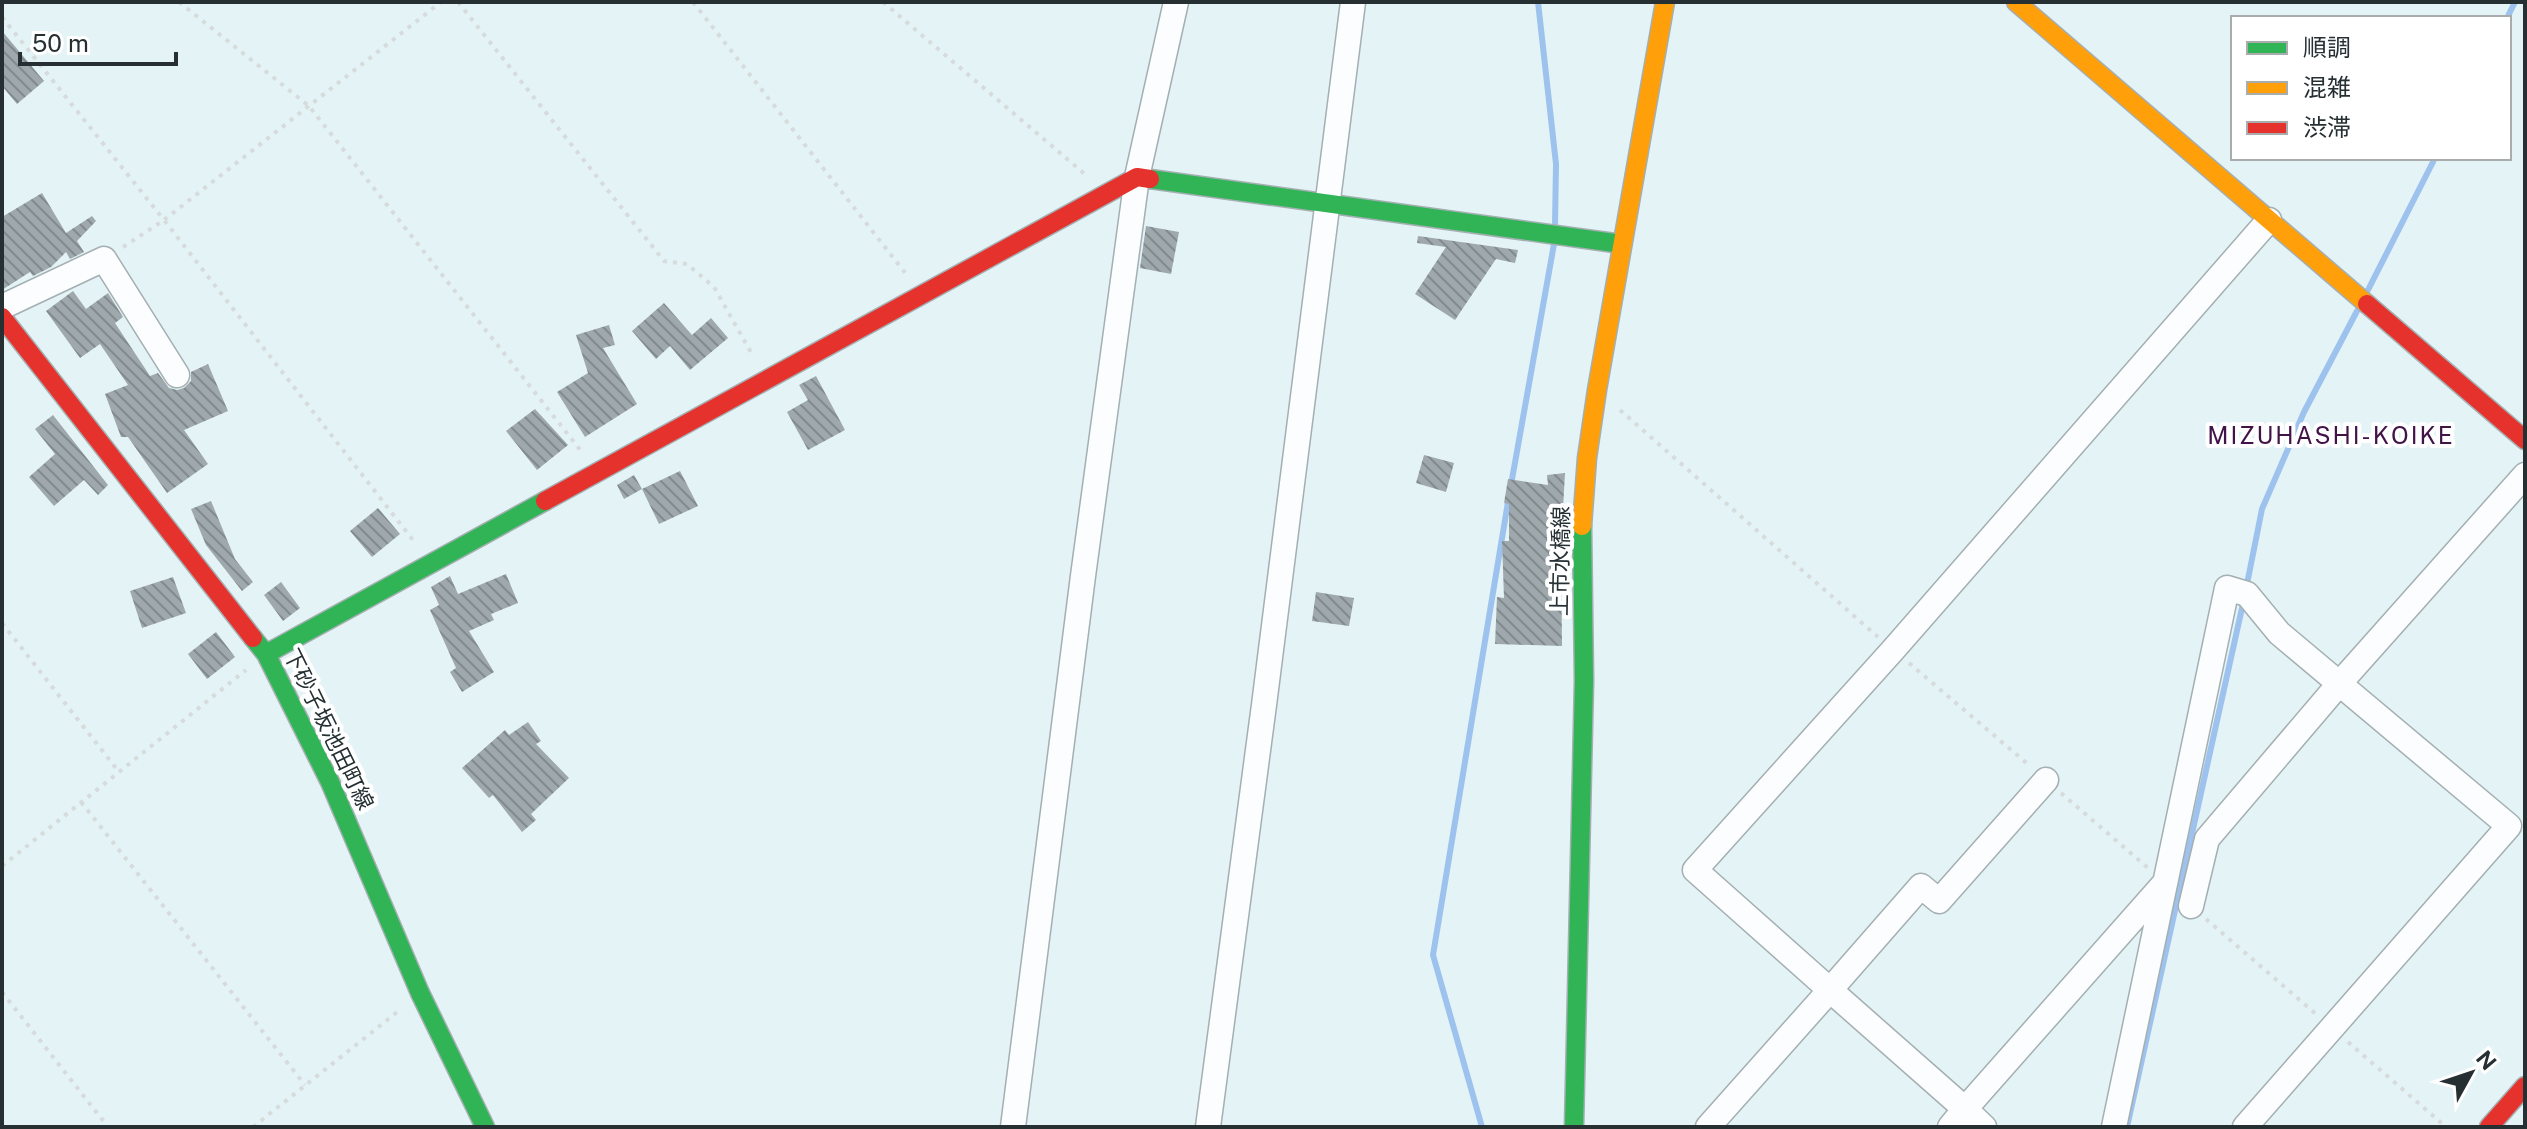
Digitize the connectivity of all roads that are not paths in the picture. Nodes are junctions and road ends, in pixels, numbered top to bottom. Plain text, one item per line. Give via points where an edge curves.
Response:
1 (1176, 2) edge
2 (1353, 2) edge
3 (1665, 2) edge
4 (2016, 2) edge
5 (1137, 177) junction
6 (1327, 205) junction
7 (2269, 220) junction
8 (1622, 244) junction
9 (2, 307) edge
10 (2, 317) edge
11 (177, 375) dead end
12 (2525, 440) edge
13 (2525, 475) edge
14 (266, 654) junction
15 (2339, 684) junction
16 (2046, 780) road end
17 (2525, 807) edge
18 (2509, 826) junction
19 (2165, 883) junction
20 (2191, 906) road end
21 (1830, 990) junction
22 (2525, 1086) edge
23 (1958, 1118) edge
24 (485, 1127) edge
25 (1013, 1127) edge
26 (1208, 1127) edge
27 (1574, 1127) edge
28 (1708, 1127) edge
29 (1984, 1127) edge
30 (2114, 1127) edge
31 (2245, 1127) edge
32 (2489, 1127) edge

1 - 5 street
2 - 6 street
3 - 8 street, 上市水橋線
4 - 7 street
5 - 6 street
5 - 14 street
5 - 25 street
6 - 8 street
6 - 26 street
7 - 12 street
7 - 21 street via 1695,870
8 - 27 street, 上市水橋線 via 1587,458 1581,544 1584,681
9 - 11 street via 104,259
10 - 14 street, 下砂子坂池田町線
13 - 15 street
14 - 24 street, 下砂子坂池田町線 via 330,782 420,993
15 - 18 street
15 - 19 street via 2279,633 2247,594 2227,588
15 - 20 street via 2207,839
16 - 21 street via 1939,901 1921,886
17 - 18 street
18 - 31 street
19 - 23 street
19 - 30 street
21 - 23 street
21 - 28 street
22 - 32 street
23 - 29 street

